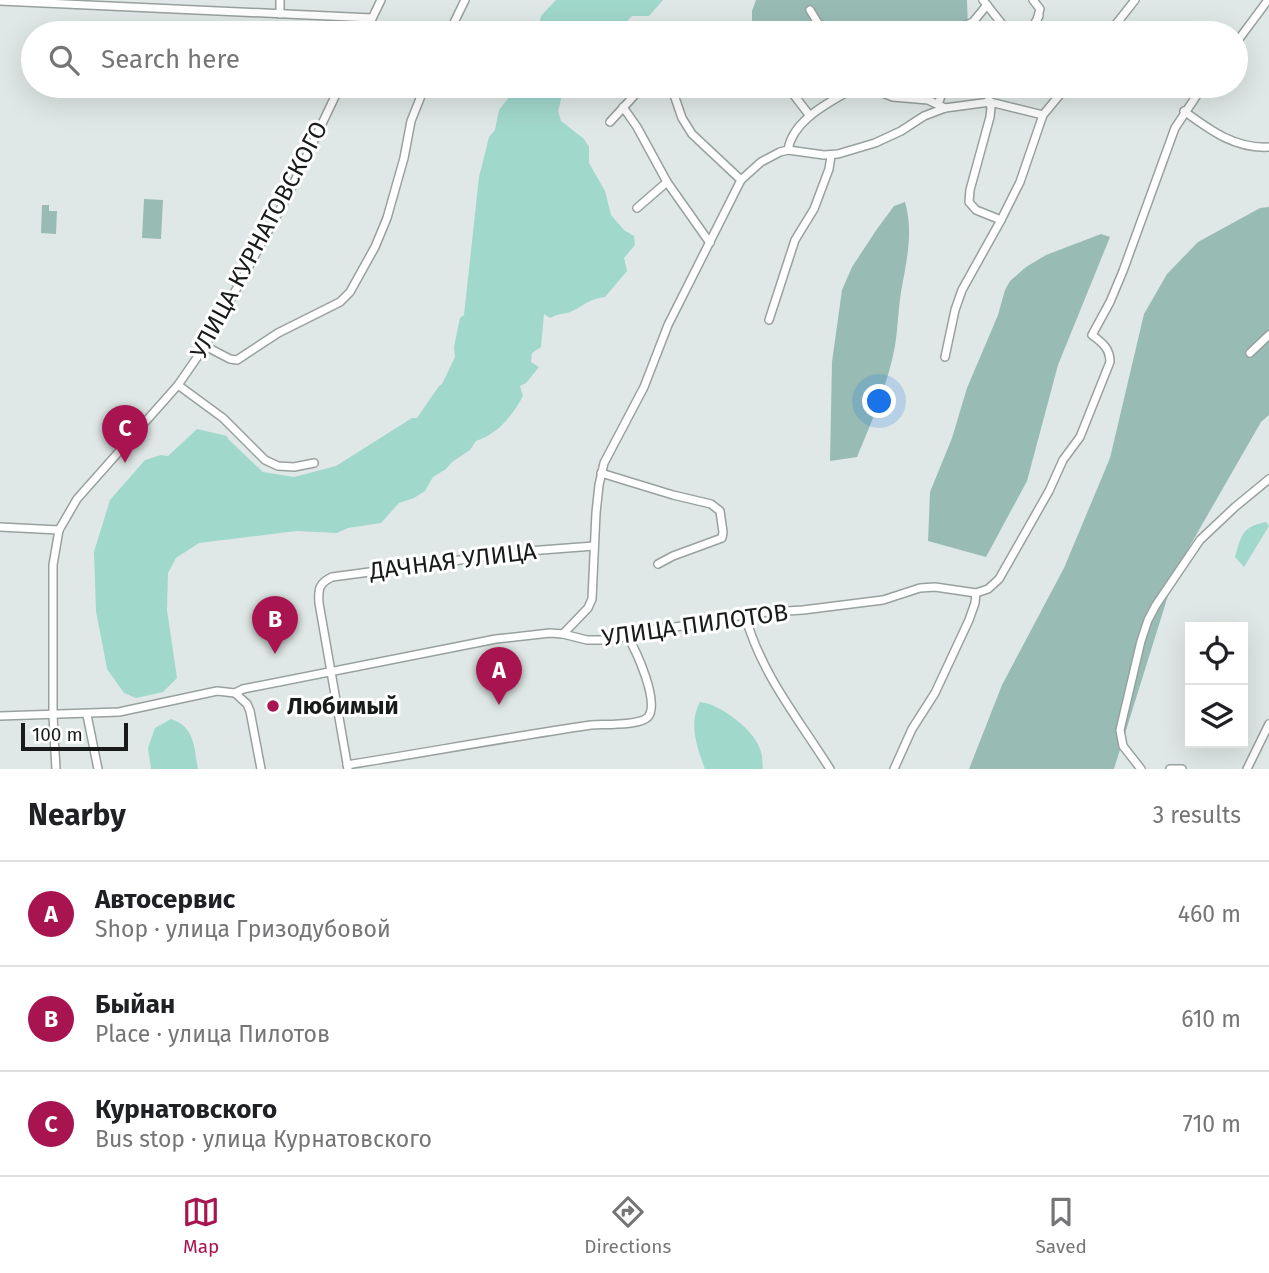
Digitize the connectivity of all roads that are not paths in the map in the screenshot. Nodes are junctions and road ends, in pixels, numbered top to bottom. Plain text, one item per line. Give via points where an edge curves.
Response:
1 (280, 0) edge
2 (381, 0) edge
3 (465, 0) edge
4 (1033, 0) edge
5 (1135, 0) edge
6 (1268, 0) edge
7 (0, 1) edge
8 (985, 3) edge
9 (810, 10) dead end
10 (280, 14) junction
11 (372, 18) junction
12 (371, 21) edge
13 (455, 21) edge
14 (817, 21) edge
15 (974, 21) edge
16 (999, 21) edge
17 (1036, 21) edge
18 (1118, 21) edge
19 (1248, 27) edge
20 (334, 98) edge
21 (420, 98) edge
22 (632, 98) edge
23 (675, 98) edge
24 (796, 98) edge
25 (838, 98) edge
26 (905, 98) edge
27 (940, 98) edge
28 (989, 98) edge
29 (1057, 98) edge
30 (1194, 98) edge
31 (990, 102) junction
32 (937, 104) junction
33 (623, 107) junction
34 (945, 108) junction
35 (1184, 111) junction
36 (1043, 115) junction
37 (810, 116) junction
38 (610, 122) dead end
39 (1269, 147) edge
40 (788, 150) junction
41 (831, 156) junction
42 (741, 180) junction
43 (667, 182) junction
44 (637, 208) dead end
45 (1001, 220) junction
46 (710, 243) junction
47 (769, 320) dead end
48 (1269, 335) edge
49 (205, 346) junction
50 (1250, 353) dead end
51 (946, 357) dead end
52 (178, 385) junction
53 (313, 463) dead end
54 (601, 473) junction
55 (1269, 479) edge
56 (0, 527) edge
57 (59, 530) junction
58 (594, 545) junction
59 (658, 564) dead end
60 (976, 593) junction
61 (745, 615) junction
62 (563, 634) junction
63 (627, 636) junction
64 (332, 672) junction
65 (235, 693) junction
66 (87, 715) junction
67 (0, 716) edge
68 (53, 716) junction
69 (1269, 724) edge
70 (348, 767) edge
71 (56, 769) edge
72 (98, 769) edge
73 (261, 769) edge
74 (830, 769) edge
75 (894, 769) edge
76 (1140, 769) edge
77 (1170, 769) edge
78 (1182, 769) edge
79 (1247, 769) edge

1 - 10 street
2 - 11 street
3 - 13 street
4 - 17 street via 1040,9
5 - 18 street
6 - 19 street
7 - 10 street
8 - 15 street
8 - 16 street
9 - 14 street
10 - 11 street
11 - 12 street
20 - 49 street, УЛИЦА КУРНАТОВСКОГО via 288,195
21 - 49 street via 387,218 351,292 237,360
22 - 33 street
23 - 42 street via 692,134
24 - 37 street
25 - 37 street
26 - 32 street
27 - 32 street
28 - 31 street
29 - 36 street
30 - 35 street
31 - 34 street
31 - 36 street
31 - 45 street via 969,202 976,210
32 - 34 street
33 - 38 street
33 - 43 street
34 - 41 street via 875,143
35 - 39 street via 1229,141
35 - 60 street via 1166,148 1123,271 1092,335 1103,343 1111,362 1080,437 999,579
36 - 45 street via 1020,182
37 - 40 street via 792,137
40 - 41 street
40 - 42 street via 761,162
41 - 47 street via 814,209 795,240
42 - 46 street
43 - 44 street
43 - 46 street
45 - 51 street via 962,290
46 - 54 street
48 - 50 street
49 - 52 street, УЛИЦА КУРНАТОВСКОГО
52 - 53 street via 223,418 265,460 278,466
52 - 57 street, УЛИЦА КУРНАТОВСКОГО via 77,499
54 - 58 street
54 - 59 street via 720,510 722,538
55 - 76 street via 1200,540 1148,620 1121,730 1123,746
56 - 57 street
57 - 68 street, УЛИЦА КУРНАТОВСКОГО via 53,565
58 - 62 street via 592,598
58 - 64 street, ДАЧНАЯ УЛИЦА via 323,581 319,603
60 - 61 street, УЛИЦА ПИЛОТОВ via 920,588 883,600
60 - 75 street via 969,620 935,693
61 - 63 street, УЛИЦА ПИЛОТОВ
61 - 74 street via 769,676
62 - 63 street, УЛИЦА ПИЛОТОВ via 598,641
62 - 64 street, УЛИЦА ПИЛОТОВ via 496,639
63 - 70 street via 652,707 640,722 594,725
64 - 65 street, УЛИЦА ПИЛОТОВ
64 - 70 street
65 - 66 street, УЛИЦА ПИЛОТОВ via 217,691 136,710
65 - 73 street via 250,711
66 - 68 street, УЛИЦА ПИЛОТОВ
66 - 72 street
67 - 68 street, УЛИЦА ПИЛОТОВ
68 - 71 street, УЛИЦА КУРНАТОВСКОГО
69 - 79 street
77 - 78 street

